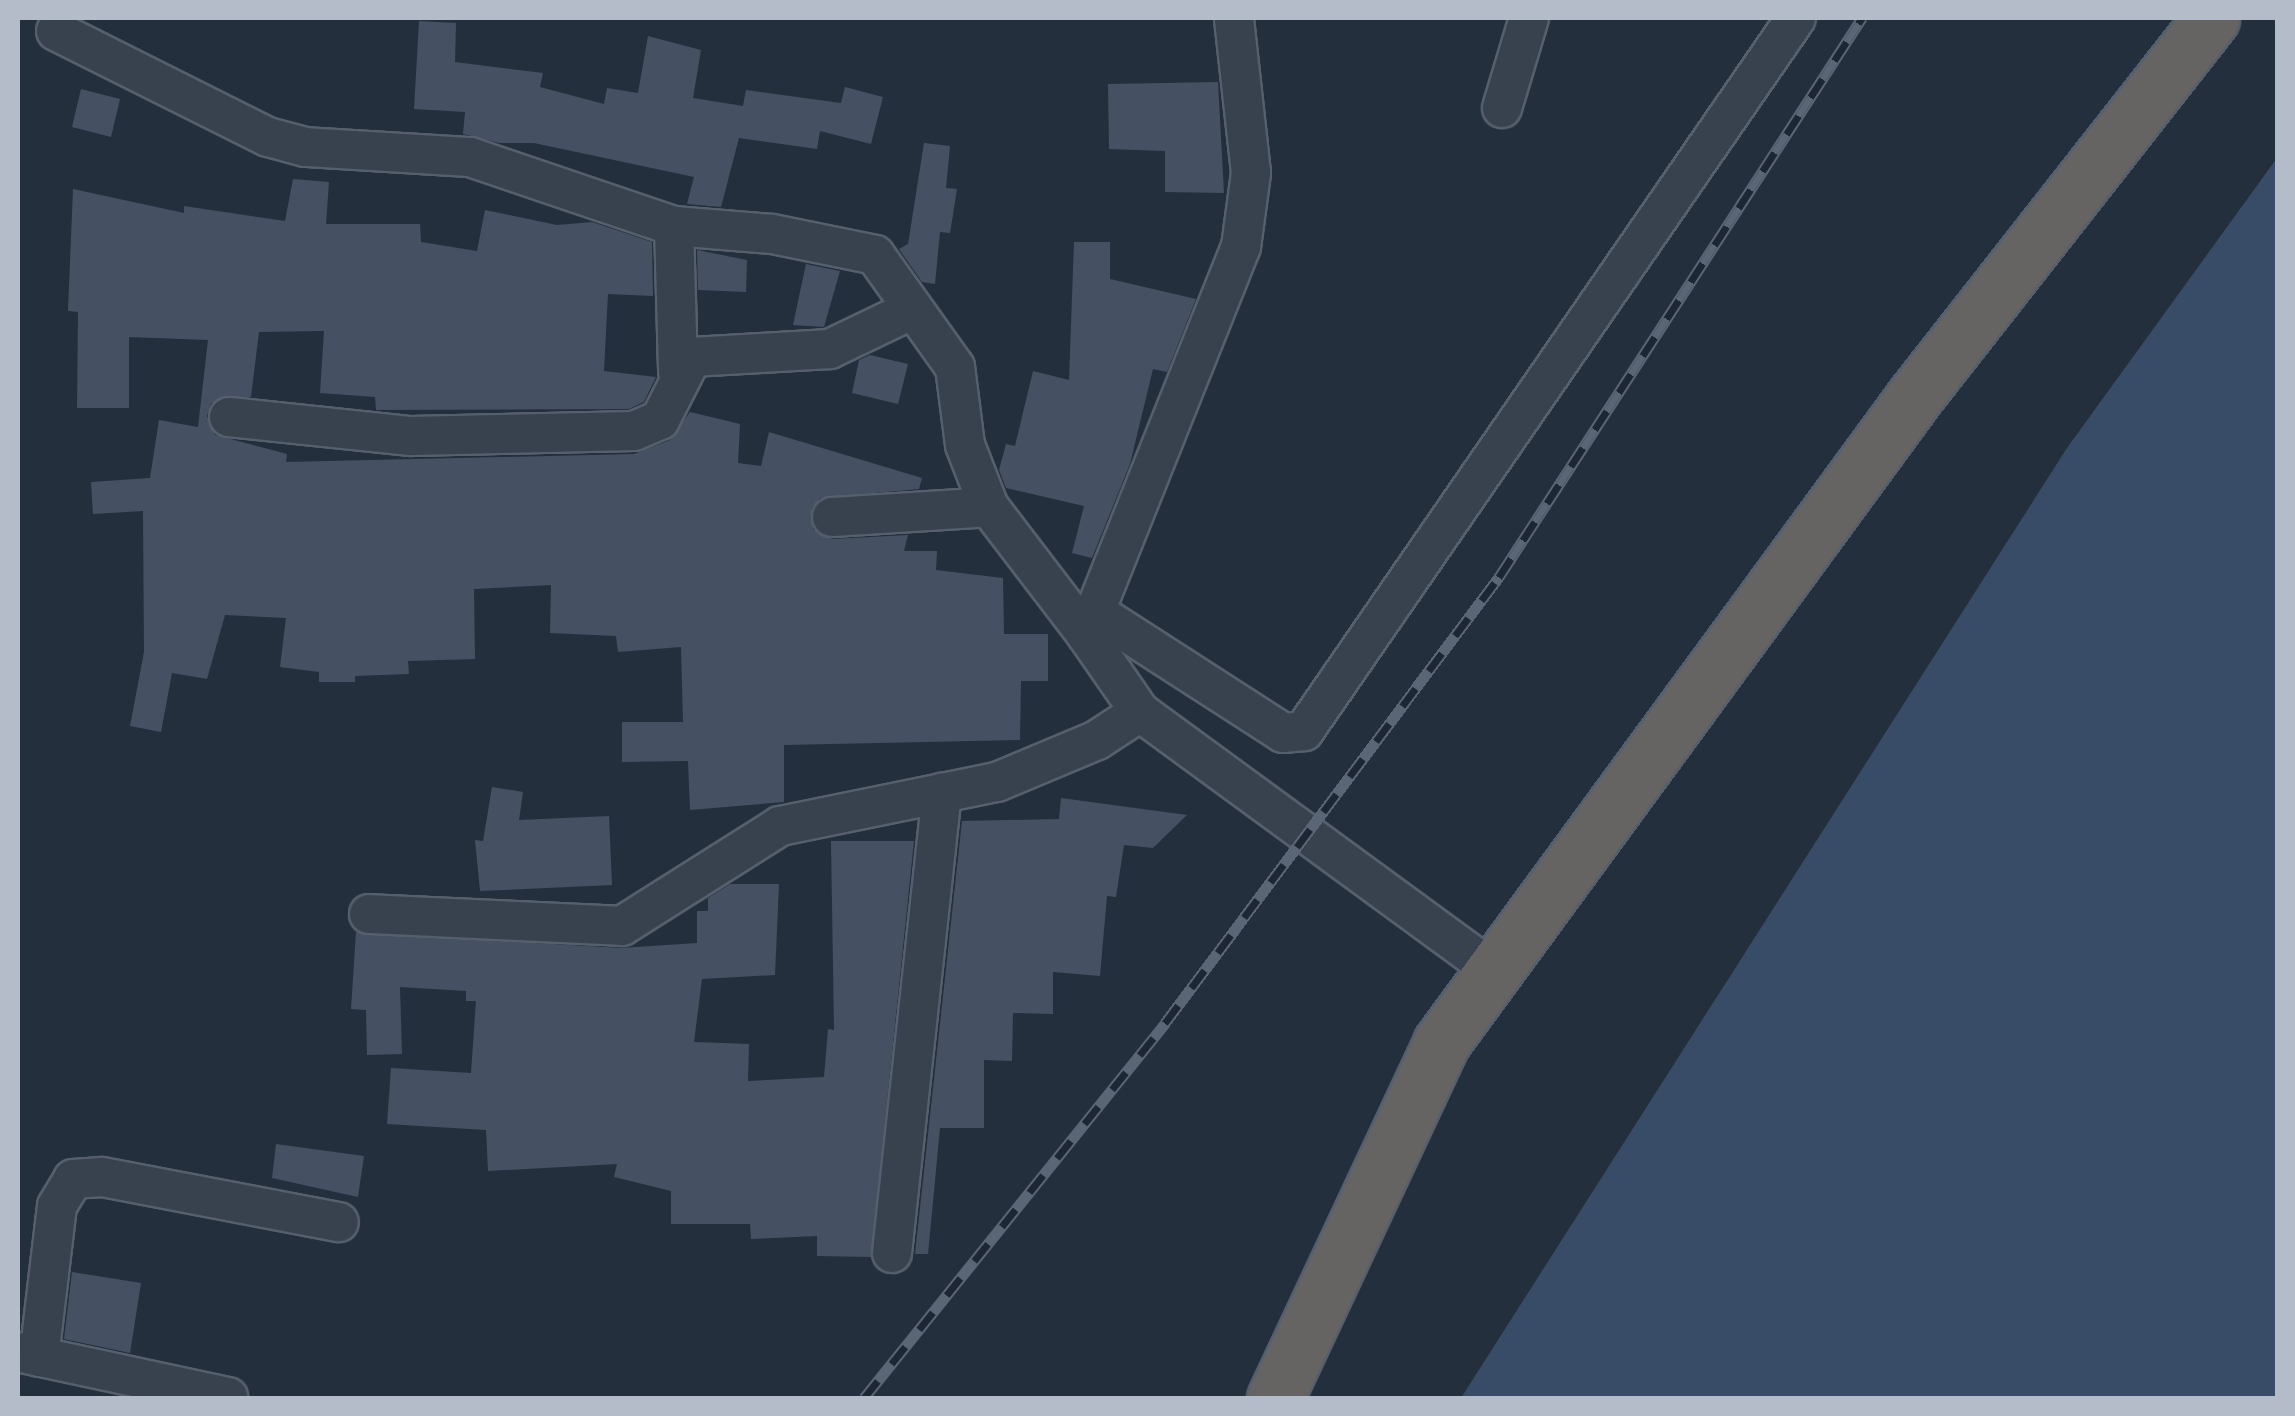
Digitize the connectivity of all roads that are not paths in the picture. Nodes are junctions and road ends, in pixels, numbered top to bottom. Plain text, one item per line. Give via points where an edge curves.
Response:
1 (1234, 18) edge
2 (1530, 18) edge
3 (1796, 18) edge
4 (2210, 18) edge
5 (56, 30) dead end
6 (1502, 108) dead end
7 (674, 226) junction
8 (908, 311) junction
9 (678, 374) junction
10 (229, 416) dead end
11 (990, 507) junction
12 (832, 517) dead end
13 (1091, 624) junction
14 (1140, 712) junction
15 (942, 792) junction
16 (370, 914) dead end
17 (1494, 970) junction
18 (339, 1222) dead end
19 (892, 1253) dead end
20 (28, 1355) edge
21 (228, 1397) edge
22 (1275, 1398) edge

1 - 13 street via 1252,172 1241,247
2 - 6 street
3 - 13 street via 1304,731 1283,733
4 - 17 highway via 1916,396
5 - 7 street via 268,137 306,147 470,157
7 - 8 street via 772,234 875,255
7 - 9 street
8 - 9 street via 830,349 692,357
8 - 11 street via 955,367 965,445
9 - 10 street via 660,420 634,431 412,436
11 - 12 street
11 - 13 street
13 - 14 street
14 - 15 street via 1097,740 997,782
14 - 17 street
15 - 16 street via 780,826 622,926
15 - 19 street
17 - 22 highway via 1440,1043
18 - 20 street via 102,1177 73,1179 57,1206
20 - 21 street

